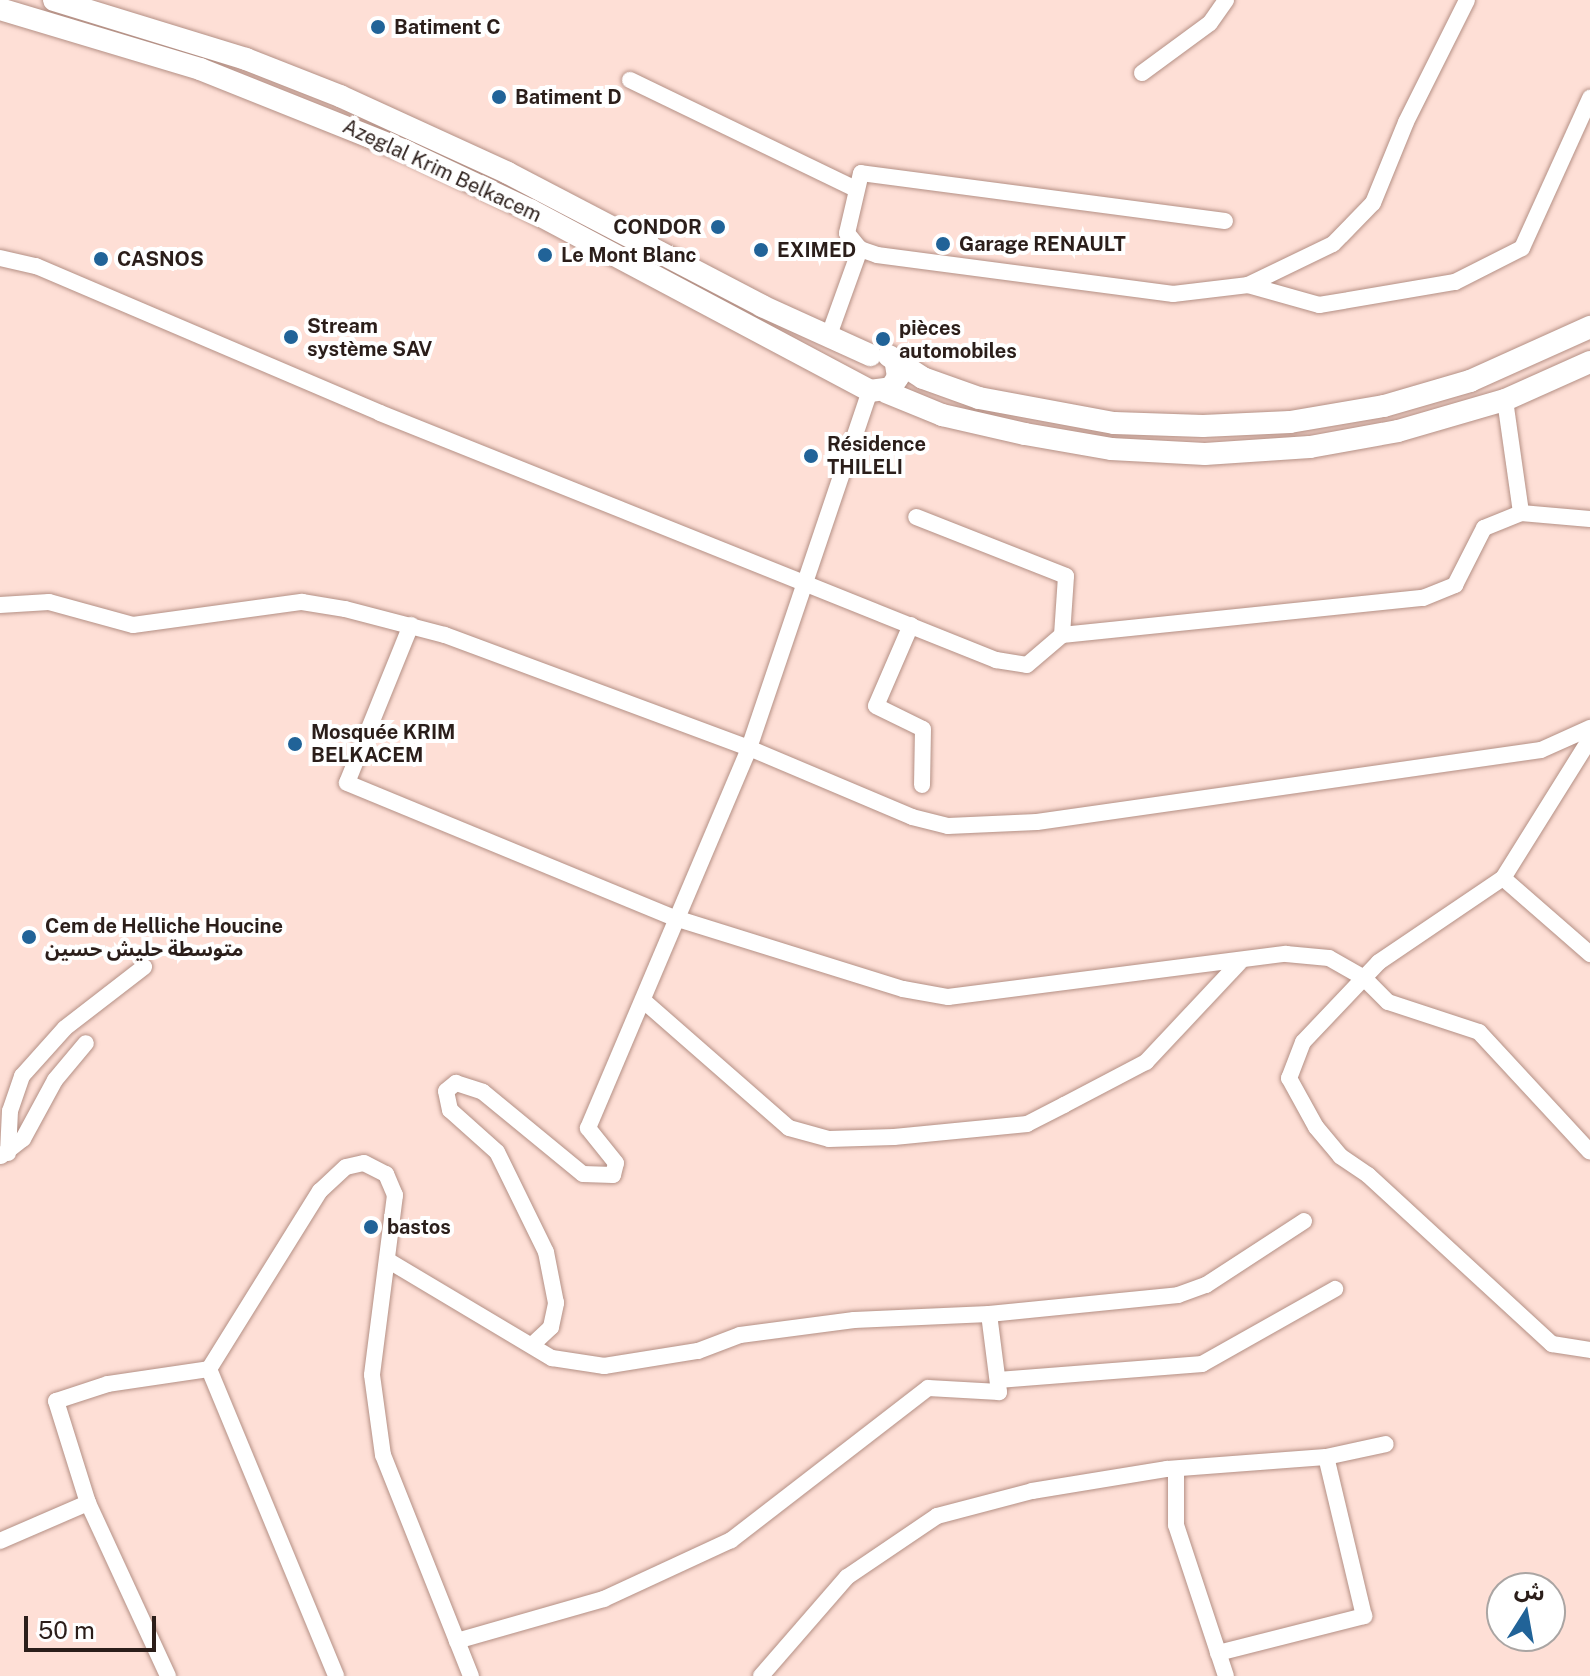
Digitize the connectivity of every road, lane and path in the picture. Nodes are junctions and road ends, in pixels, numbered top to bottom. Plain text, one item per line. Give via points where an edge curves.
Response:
1 (54, 0) edge
2 (1226, 0) edge
3 (1467, 0) edge
4 (0, 9) edge
5 (1142, 73) dead end
6 (630, 80) dead end
7 (1590, 98) edge
8 (855, 189) junction
9 (1225, 221) dead end
10 (860, 249) junction
11 (0, 258) edge
12 (1248, 285) junction
13 (1590, 327) edge
14 (828, 338) junction
15 (870, 355) junction
16 (1590, 362) edge
17 (896, 364) junction
18 (872, 389) junction
19 (1505, 400) junction
20 (1521, 513) junction
21 (916, 517) dead end
22 (1590, 519) edge
23 (803, 580) junction
24 (0, 605) edge
25 (411, 625) junction
26 (911, 625) junction
27 (1062, 635) junction
28 (1590, 728) edge
29 (1590, 739) edge
30 (749, 748) junction
31 (922, 785) dead end
32 (1503, 878) junction
33 (675, 918) junction
34 (1590, 954) edge
35 (1239, 963) junction
36 (144, 967) dead end
37 (1364, 978) junction
38 (645, 1002) junction
39 (86, 1043) dead end
40 (1590, 1152) edge
41 (4, 1155) edge
42 (1304, 1221) dead end
43 (389, 1261) junction
44 (1335, 1289) dead end
45 (989, 1314) junction
46 (532, 1345) junction
47 (1590, 1350) edge
48 (209, 1369) junction
49 (998, 1380) junction
50 (1386, 1444) dead end
51 (1326, 1457) junction
52 (1176, 1469) junction
53 (88, 1503) junction
54 (0, 1541) edge
55 (457, 1641) junction
56 (1218, 1653) junction
57 (168, 1676) edge
58 (336, 1676) edge
59 (471, 1676) edge
60 (761, 1676) edge
61 (1226, 1676) edge

1 - 14 main road via 246,59 340,96 508,173
2 - 5 street via 1210,23
3 - 12 street via 1406,122 1373,203 1333,244
4 - 18 main road, Azeglal Krim Belkacem via 200,69 405,151 530,210
6 - 8 street
7 - 12 street via 1522,248 1455,282 1319,305
8 - 9 street via 861,173
8 - 10 street via 847,233
10 - 12 street via 1173,294
10 - 14 street
11 - 23 street via 36,266 380,413
13 - 17 main road via 1470,381 1384,406 1290,422 1114,423 979,398
14 - 15 main road
15 - 17 main road via 885,354
15 - 18 main road via 858,371
16 - 19 main road, Azeglal Krim Belkacem
17 - 18 main road via 896,383
18 - 19 main road, Azeglal Krim Belkacem via 942,415 1025,434 1111,449 1205,454 1310,447 1398,431
18 - 23 street
19 - 20 street
20 - 22 street
20 - 27 street via 1484,528 1455,585 1423,598
21 - 27 street via 1066,576
23 - 26 street
23 - 30 street
24 - 25 street via 49,602 133,625 302,602
25 - 30 street
25 - 33 street via 347,783
26 - 27 street via 1014,665 1027,665
26 - 31 street via 876,706 923,729
28 - 30 street via 1541,750 986,826 948,826 912,817
29 - 32 street
30 - 33 street
32 - 34 street
32 - 37 street
33 - 35 street via 903,989 948,997
33 - 38 street
35 - 37 street via 1286,954 1329,958
35 - 38 street via 1146,1062 1027,1124 894,1137 829,1139 789,1128
36 - 41 street via 65,1028 22,1076
37 - 40 street via 1388,1002 1479,1032
37 - 47 street via 1303,1042 1289,1078 1316,1127 1340,1156 1368,1175 1552,1344
38 - 46 street via 588,1128 616,1163 613,1175 583,1174 483,1092 456,1083 446,1091 450,1110 497,1152 546,1252 556,1303 551,1327
39 - 41 street via 55,1080 29,1132
42 - 45 street via 1206,1285 1178,1295
43 - 46 street
43 - 48 street via 395,1195 386,1174 376,1165 346,1167 320,1191
43 - 55 street via 373,1360 376,1420 383,1455
44 - 49 street via 1202,1364
45 - 46 street via 854,1320 740,1335 698,1351 604,1366 552,1358
45 - 49 street
48 - 53 street via 108,1384 56,1401
48 - 58 street
49 - 55 street via 999,1392 928,1388 731,1540 684,1565 604,1599
50 - 51 street
51 - 52 street
51 - 56 street via 1364,1616
52 - 56 street via 1176,1525
52 - 60 street via 1032,1491 937,1516 847,1577
53 - 54 street
53 - 57 street
55 - 59 street
56 - 61 street

